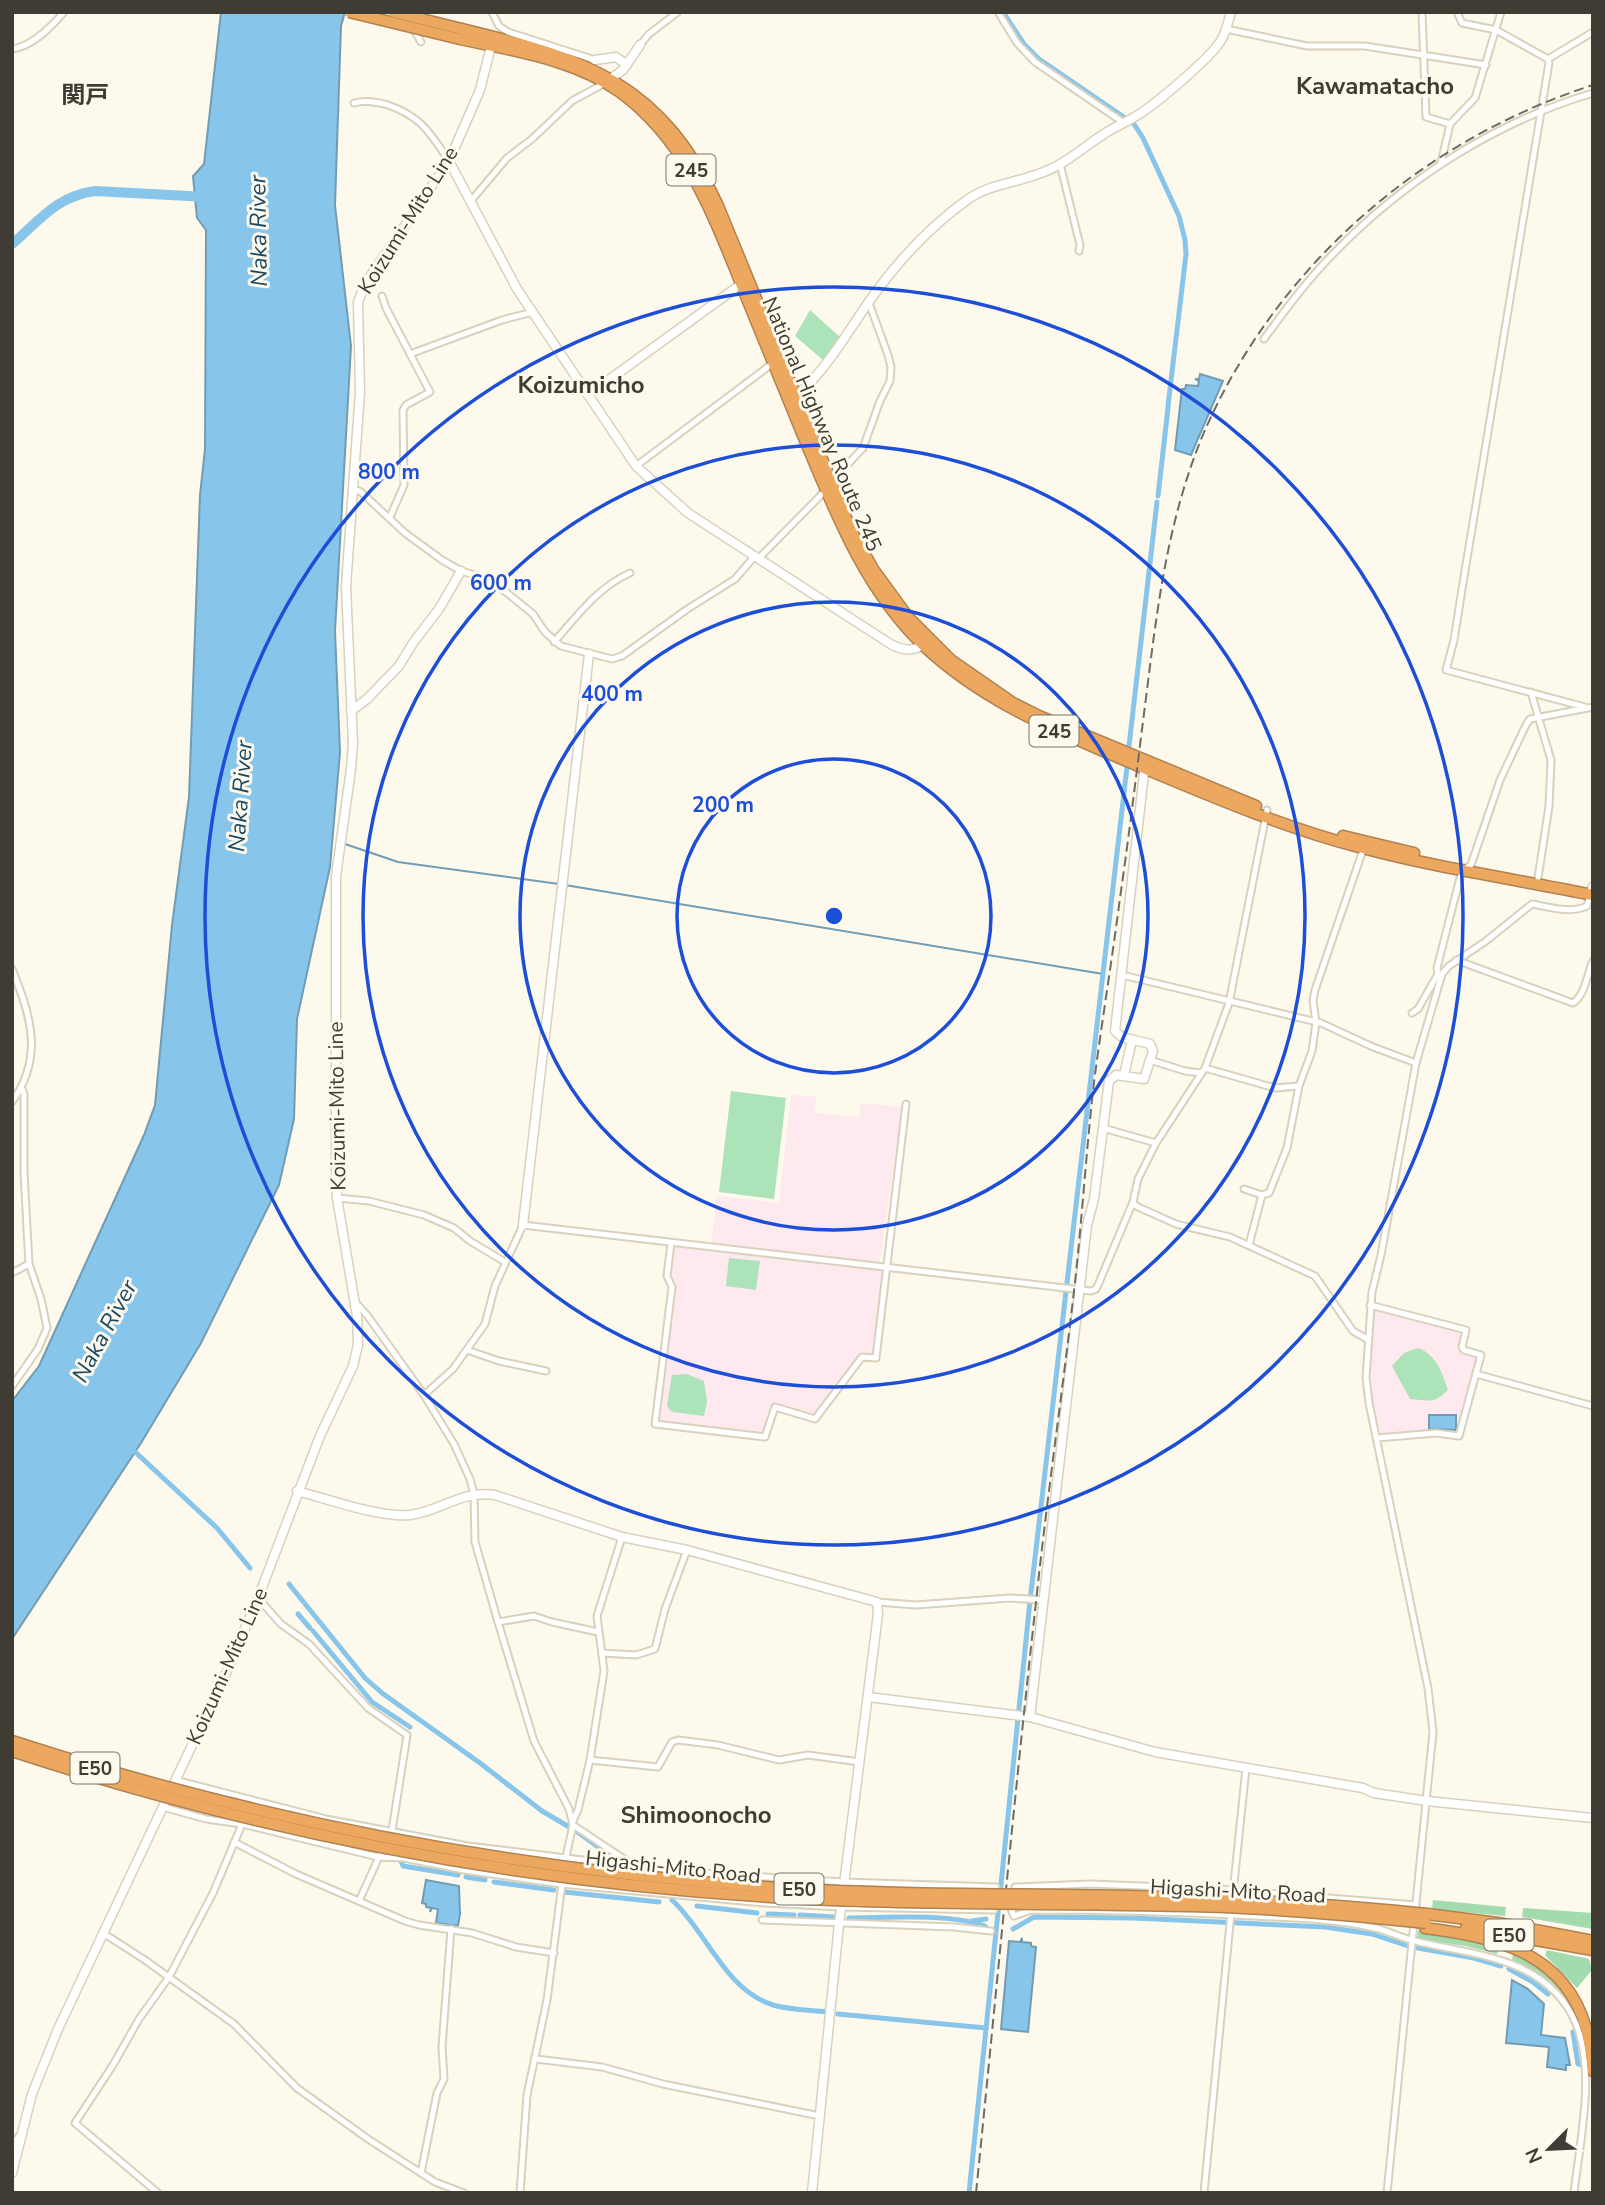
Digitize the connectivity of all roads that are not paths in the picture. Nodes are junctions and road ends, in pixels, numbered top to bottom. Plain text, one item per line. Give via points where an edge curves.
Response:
1 (64, 12) edge
2 (349, 12) edge
3 (393, 12) edge
4 (404, 12) edge
5 (492, 12) edge
6 (678, 12) edge
7 (998, 12) edge
8 (1231, 12) edge
9 (1422, 12) edge
10 (1457, 12) edge
11 (1501, 12) edge
12 (1226, 29) junction
13 (1496, 30) junction
14 (1593, 33) edge
15 (461, 34) junction
16 (421, 42) dead end
17 (491, 46) junction
18 (639, 46) joint
19 (12, 49) edge
20 (1424, 57) junction
21 (1548, 59) junction
22 (595, 60) joint
23 (627, 65) junction
24 (1486, 65) junction
25 (608, 80) junction
26 (1593, 93) edge
27 (354, 103) dead end
28 (1540, 112) junction
29 (1127, 121) junction
30 (1450, 124) junction
31 (449, 161) junction
32 (1441, 163) junction
33 (1060, 164) junction
34 (470, 202) junction
35 (1079, 251) dead end
36 (745, 281) junction
37 (382, 296) dead end
38 (869, 303) junction
39 (533, 312) junction
40 (1264, 340) dead end
41 (410, 354) junction
42 (774, 363) junction
43 (587, 395) junction
44 (792, 397) junction
45 (636, 466) junction
46 (829, 486) junction
47 (354, 489) junction
48 (390, 517) junction
49 (757, 557) junction
50 (461, 571) junction
51 (630, 573) dead end
52 (554, 642) junction
53 (926, 642) junction
54 (589, 654) junction
55 (1531, 692) junction
56 (1585, 707) junction
57 (1593, 707) edge
58 (351, 711) junction
59 (1539, 717) junction
60 (1145, 763) junction
61 (1266, 813) junction
62 (1364, 845) junction
63 (1466, 867) junction
64 (1538, 878) junction
65 (1592, 891) edge
66 (1456, 961) junction
67 (1593, 961) edge
68 (12, 969) edge
69 (1440, 974) junction
70 (1122, 975) junction
71 (1229, 1003) junction
72 (1412, 1013) dead end
73 (1316, 1024) junction
74 (1132, 1040) junction
75 (1150, 1060) junction
76 (1416, 1063) junction
77 (1203, 1070) junction
78 (1124, 1075) junction
79 (1299, 1086) junction
80 (22, 1089) junction
81 (12, 1102) edge
82 (906, 1104) dead end
83 (1103, 1128) junction
84 (1156, 1143) junction
85 (1244, 1189) dead end
86 (1262, 1195) junction
87 (337, 1198) junction
88 (1133, 1202) junction
89 (523, 1225) junction
90 (671, 1243) junction
91 (1249, 1245) junction
92 (505, 1262) junction
93 (29, 1264) junction
94 (886, 1267) junction
95 (12, 1273) edge
96 (1079, 1290) junction
97 (356, 1303) junction
98 (1370, 1306) junction
99 (1367, 1339) junction
100 (467, 1350) junction
101 (546, 1371) dead end
102 (1476, 1374) junction
103 (12, 1386) edge
104 (424, 1395) junction
105 (1593, 1406) edge
106 (1377, 1438) junction
107 (298, 1491) junction
108 (474, 1494) junction
109 (622, 1537) junction
110 (687, 1550) junction
111 (258, 1598) junction
112 (1035, 1599) junction
113 (877, 1602) junction
114 (498, 1622) junction
115 (598, 1632) junction
116 (602, 1653) junction
117 (868, 1697) junction
118 (1023, 1716) junction
119 (12, 1741) edge
120 (12, 1751) edge
121 (590, 1760) junction
122 (860, 1762) junction
123 (1246, 1768) junction
124 (176, 1780) junction
125 (1427, 1801) junction
126 (256, 1802) junction
127 (163, 1807) junction
128 (1593, 1818) edge
129 (242, 1824) junction
130 (572, 1826) junction
131 (392, 1831) junction
132 (234, 1842) junction
133 (378, 1857) junction
134 (566, 1858) junction
135 (683, 1872) junction
136 (844, 1882) junction
137 (561, 1884) junction
138 (996, 1887) dead end
139 (604, 1889) junction
140 (1234, 1890) junction
141 (683, 1897) junction
142 (359, 1901) junction
143 (1416, 1905) junction
144 (841, 1907) junction
145 (994, 1910) dead end
146 (1230, 1919) junction
147 (762, 1920) dead end
148 (1476, 1920) junction
149 (1426, 1922) junction
150 (839, 1924) junction
151 (450, 1929) junction
152 (992, 1931) dead end
153 (103, 1933) junction
154 (1593, 1934) edge
155 (1413, 1941) junction
156 (1593, 1941) edge
157 (1593, 1950) edge
158 (554, 1953) junction
159 (169, 1977) junction
160 (536, 2059) junction
161 (1593, 2071) edge
162 (820, 2116) junction
163 (15, 2139) edge
164 (12, 2172) edge
165 (421, 2173) junction
166 (158, 2193) edge
167 (464, 2193) edge
168 (520, 2193) edge
169 (812, 2193) edge
170 (1204, 2193) edge
171 (1387, 2193) edge
172 (1574, 2193) edge

1 - 19 street via 34,39
2 - 15 highway, National Highway Route 245 / 245, bridge
3 - 15 highway, National Highway Route 245 / 245, bridge
4 - 16 street
5 - 22 street via 508,33
6 - 18 street
7 - 29 street via 1035,62
8 - 12 street
9 - 20 street
10 - 13 street via 1462,23
11 - 13 street
12 - 20 street via 1307,46 1365,46
12 - 29 street via 1211,52 1152,105
13 - 21 street
13 - 24 street
14 - 21 street
15 - 17 highway, National Highway Route 245 / 245
15 - 25 highway, National Highway Route 245 / 245 via 545,50 579,62
17 - 25 highway, National Highway Route 245 / 245
17 - 31 street, Koizumi-Mito Line via 480,90
18 - 23 street
20 - 24 street
20 - 30 street via 1426,117
21 - 28 street
22 - 23 street via 617,57
23 - 25 street
24 - 30 street via 1475,98
25 - 34 street via 572,101 507,158
25 - 36 highway, National Highway Route 245 / 245 via 648,105 690,153 709,186
26 - 28 street
27 - 31 street via 375,102 408,112
28 - 32 street
28 - 55 street via 1446,670
29 - 33 street
30 - 32 street
31 - 34 street
31 - 47 street, Koizumi-Mito Line via 359,297
32 - 40 street via 1333,253
33 - 35 street
33 - 38 street via 1001,183 967,200 904,258
34 - 39 street
36 - 42 highway, National Highway Route 245 / 245
36 - 43 street
36 - 44 highway, National Highway Route 245 / 245
37 - 41 street
38 - 44 street via 832,355
38 - 46 street via 888,355 890,381 863,448
39 - 41 street
39 - 43 street
41 - 48 street via 430,392 403,410 404,485
42 - 44 highway, National Highway Route 245 / 245
42 - 45 street
43 - 45 street
44 - 46 highway, National Highway Route 245 / 245
45 - 49 street via 688,513
46 - 49 street
46 - 53 highway, National Highway Route 245 / 245 via 866,559
47 - 48 street
47 - 58 street, Koizumi-Mito Line via 346,586
48 - 50 street via 405,533
49 - 53 street via 892,645 906,650
49 - 54 street via 735,579 622,656 612,659
50 - 52 street via 491,580 533,614
50 - 58 street via 399,666
51 - 52 street via 613,580
52 - 54 street
53 - 60 highway, National Highway Route 245 / 245 via 1013,703
54 - 89 street
55 - 56 street
55 - 59 street
56 - 57 street
56 - 59 street
58 - 87 street, Koizumi-Mito Line via 351,769 336,886
59 - 63 street via 1526,725
59 - 64 street via 1552,768
60 - 61 highway, National Highway Route 245 / 245
60 - 70 street
61 - 62 highway, National Highway Route 245 / 245
61 - 71 street
62 - 63 highway, National Highway Route 245 / 245
62 - 73 street via 1315,990
63 - 64 highway, National Highway Route 245 / 245
63 - 65 highway, National Highway Route 245 / 245
63 - 69 street
64 - 65 highway, National Highway Route 245 / 245
65 - 66 street via 1587,906 1580,909 1532,904
66 - 67 street via 1573,1003
66 - 69 street
68 - 80 street via 31,1027
69 - 72 street
69 - 76 street
70 - 71 street
70 - 74 street via 1115,1031
71 - 73 street
71 - 77 street
73 - 76 street
73 - 79 street
74 - 75 street via 1150,1044
74 - 78 street
75 - 77 street
75 - 78 street via 1143,1079
76 - 98 street
77 - 79 street via 1275,1088
77 - 84 street
78 - 83 street via 1109,1081
79 - 86 street via 1287,1148 1269,1193
80 - 81 street
80 - 93 street
82 - 94 street
83 - 84 street
83 - 96 street
84 - 88 street via 1138,1179
85 - 86 street
86 - 91 street
87 - 92 street via 424,1215 454,1228
87 - 97 street, Koizumi-Mito Line
88 - 91 street via 1176,1224
88 - 96 street via 1096,1289
89 - 90 street
89 - 92 street
90 - 94 street
90 - 94 street via 667,1276 672,1287 654,1424 765,1437 775,1407 815,1419 862,1357 876,1358
91 - 99 street via 1315,1276 1353,1331
92 - 100 street via 485,1324
93 - 95 street
93 - 103 street via 47,1328
94 - 96 street
96 - 112 street
97 - 104 street
97 - 107 street, Koizumi-Mito Line via 354,1366
98 - 99 street
98 - 102 street via 1466,1330 1462,1347 1481,1355
99 - 106 street via 1366,1378
100 - 101 street
100 - 104 street
102 - 105 street
102 - 106 street via 1459,1436 1436,1433
104 - 108 street via 454,1444
106 - 125 street via 1428,1688 1433,1732
107 - 108 street via 397,1515 419,1513
107 - 111 street, Koizumi-Mito Line
108 - 109 street via 495,1495
108 - 114 street via 475,1542
109 - 110 street
109 - 115 street via 599,1605
110 - 113 street
110 - 116 street via 655,1648 636,1655
111 - 124 street, Koizumi-Mito Line
111 - 131 street via 281,1624 309,1644 368,1708 407,1735
112 - 113 street
112 - 118 street
113 - 117 street
114 - 115 street via 534,1616
114 - 130 street via 534,1741 569,1809
115 - 116 street
116 - 121 street via 604,1671
117 - 118 street
117 - 122 street
118 - 123 street via 1155,1752
119 - 149 highway, Higashi-Mito Road / E50, bridge via 168,1788 317,1824 573,1868 782,1888 1227,1898 1353,1906
120 - 149 highway, Higashi-Mito Road / E50, bridge via 122,1786 265,1822 405,1851 572,1877 808,1899 1226,1907
121 - 122 street via 657,1767 672,1742 678,1740 779,1760 808,1755
121 - 130 street
122 - 136 street
123 - 125 street
123 - 140 street
124 - 126 street
124 - 127 street, Koizumi-Mito Line
125 - 128 street
125 - 143 street
126 - 129 street
126 - 131 street
127 - 129 street
127 - 153 street, Koizumi-Mito Line
129 - 132 street
129 - 133 street
130 - 134 street
130 - 135 street via 639,1869
131 - 133 street
131 - 134 street
132 - 142 street
132 - 159 street via 214,1893
133 - 137 street
133 - 142 street
134 - 137 street
134 - 139 street via 607,1864
135 - 136 street
135 - 141 street
136 - 138 street
136 - 144 street
137 - 139 street
137 - 158 street
139 - 141 street
140 - 143 street
140 - 146 street
140 - 146 street via 1017,1886 1011,1909 1014,1916 1031,1910
141 - 144 street
142 - 151 street via 419,1926
143 - 155 street
144 - 145 street
144 - 150 street
146 - 155 street via 1313,1920 1373,1927
146 - 170 street
147 - 150 street
148 - 149 highway, Higashi-Mito Road / E50
148 - 154 highway
148 - 156 highway, Higashi-Mito Road / E50
149 - 157 highway, Higashi-Mito Road / E50
149 - 161 highway via 1500,1942 1546,1966 1569,1992 1581,2015
150 - 152 street
150 - 162 street
151 - 158 street
151 - 165 street via 444,2079
153 - 159 street
153 - 163 street, Koizumi-Mito Line
155 - 171 street
155 - 172 street via 1506,1961 1545,1983 1567,2008 1581,2039 1585,2082
158 - 160 street
159 - 165 street via 233,2024 296,2088
159 - 166 street via 75,2123
160 - 162 street via 602,2067
160 - 168 street via 527,2095
162 - 169 street
163 - 164 street, Koizumi-Mito Line
165 - 167 street

